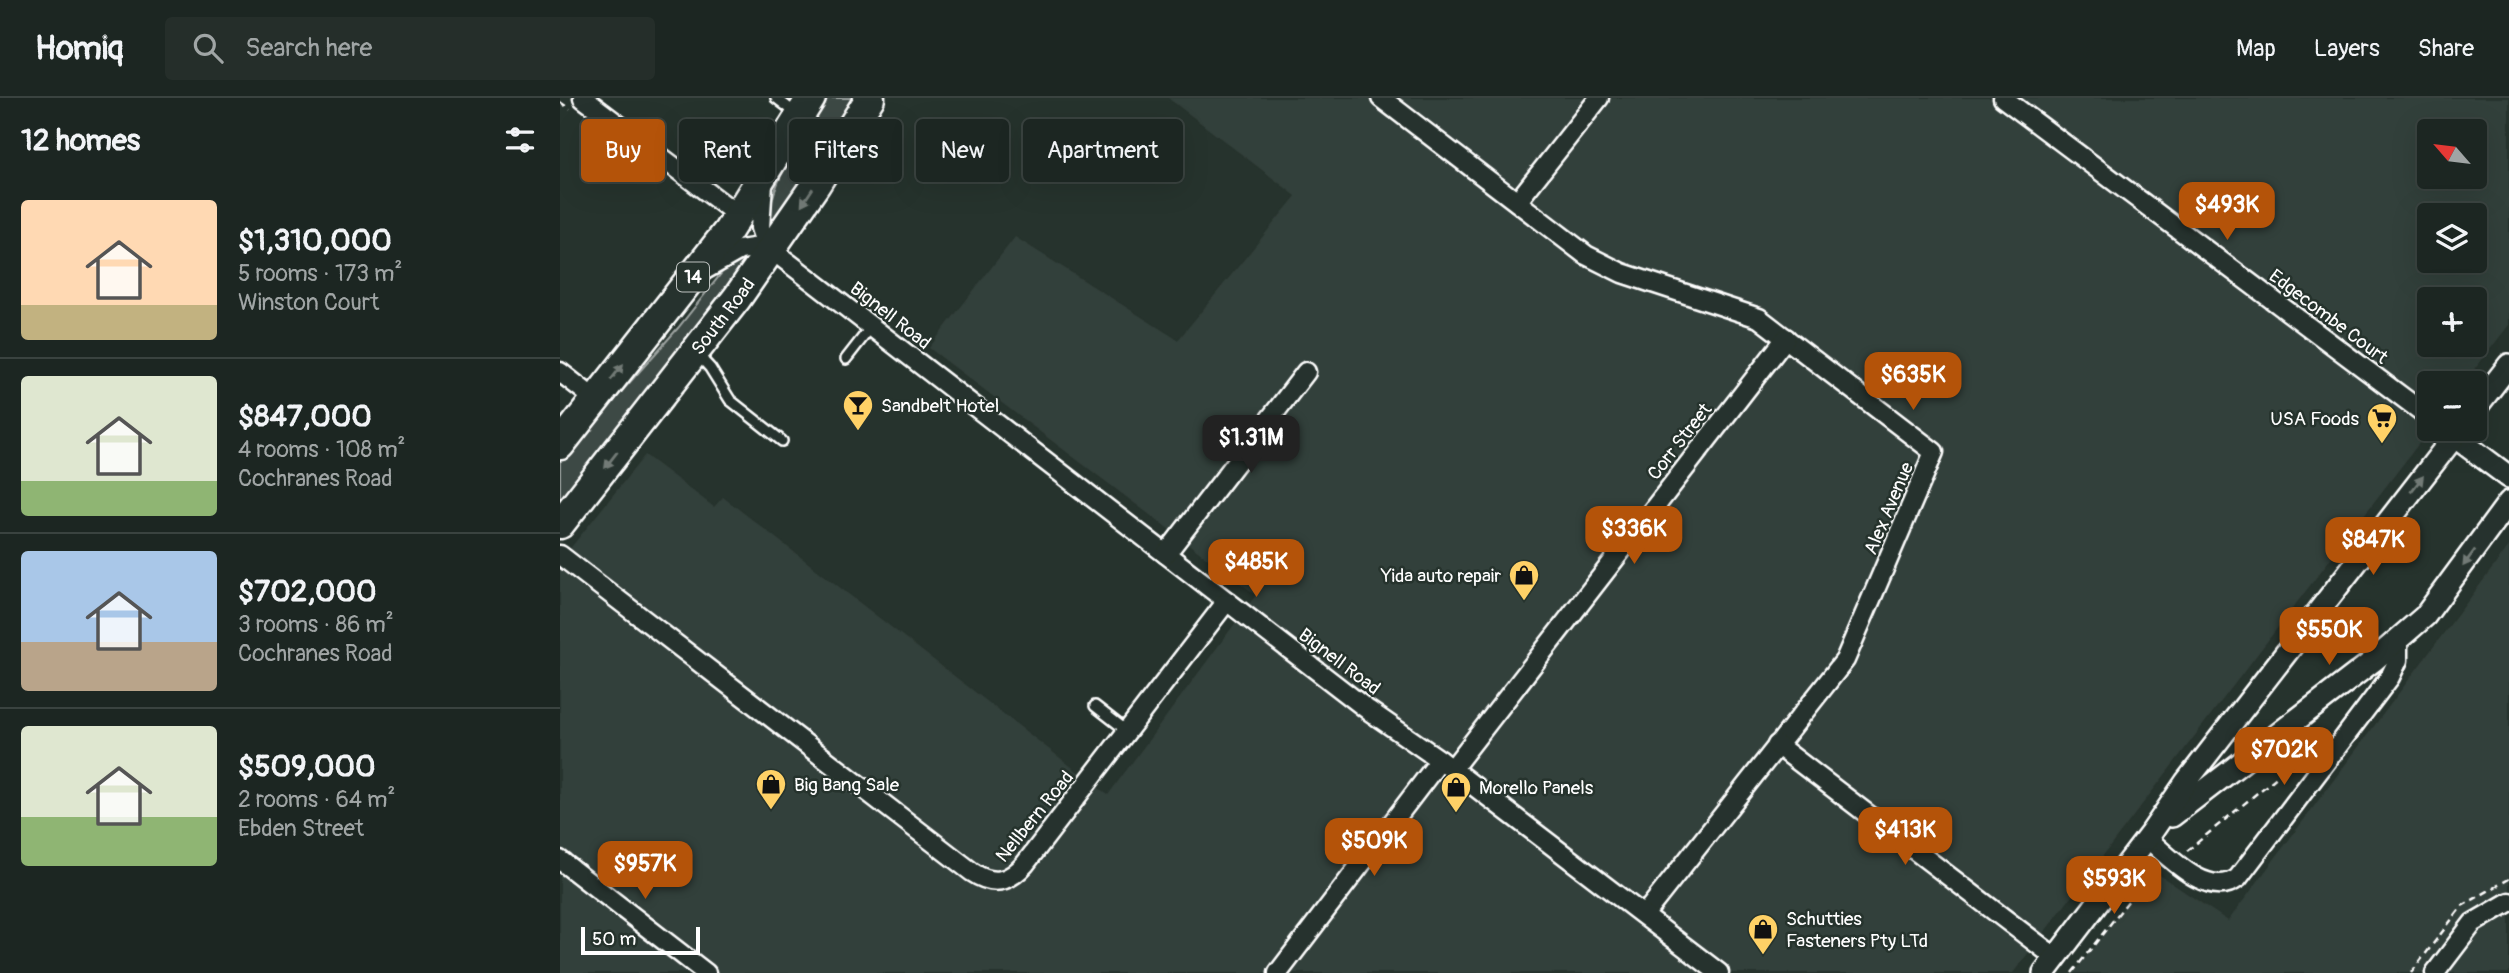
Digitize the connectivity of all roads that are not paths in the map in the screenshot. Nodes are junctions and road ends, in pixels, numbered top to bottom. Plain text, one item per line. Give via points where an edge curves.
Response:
1 (583, 98) edge
2 (776, 98) edge
3 (870, 98) edge
4 (1381, 98) edge
5 (1599, 98) edge
6 (2003, 98) edge
7 (806, 107) edge
8 (775, 158) edge
9 (760, 182) edge
10 (764, 182) edge
11 (1517, 202) junction
12 (738, 215) junction
13 (769, 248) junction
14 (694, 276) junction
15 (871, 327) junction
16 (1786, 338) junction
17 (695, 353) junction
18 (846, 359) dead end
19 (2509, 365) edge
20 (560, 372) edge
21 (1306, 372) dead end
22 (2487, 393) edge
23 (596, 400) junction
24 (2417, 408) edge
25 (782, 441) dead end
26 (2445, 441) edge
27 (2465, 441) edge
28 (560, 445) edge
29 (2509, 477) edge
30 (2509, 502) edge
31 (560, 524) edge
32 (1166, 554) junction
33 (560, 555) edge
34 (1227, 601) junction
35 (2398, 640) junction
36 (1096, 706) dead end
37 (1127, 730) junction
38 (1777, 745) junction
39 (1446, 765) junction
40 (2149, 836) junction
41 (560, 860) edge
42 (2509, 902) edge
43 (1644, 915) junction
44 (2050, 966) edge
45 (706, 973) edge
46 (1278, 973) edge
47 (1719, 973) edge
48 (2435, 973) edge

1 - 12 street
2 - 7 lane
3 -> 13 highway, South Road / 14
4 - 11 street, Alex Avenue
5 - 11 street
6 - 24 street, Edgecombe Court
7 - 8 highway, 14
9 - 12 highway, 14
10 - 13 street via 760,228
11 - 16 street, Alex Avenue via 1603,266 1759,318
12 - 14 highway, 14
13 - 14 street via 740,250
13 - 15 street, Bignell Road
13 - 17 highway, South Road / 14
23 -> 14 highway, 14
15 - 18 lane
15 - 32 street, Bignell Road
16 - 38 street, Alex Avenue via 1934,453 1845,660
16 - 39 street, Corr Street
17 - 25 lane via 730,400
17 -> 31 highway, South Road / 14
19 - 22 street
20 - 23 street
21 - 32 street
23 - 28 highway, 14
40 -> 26 street
27 - 29 street
30 -> 35 street via 2438,601
32 - 34 street, Bignell Road
33 - 37 street, Nellbern Road via 972,872 991,881 1007,881 1020,870
34 - 37 street, Nellbern Road
34 - 39 street, Bignell Road
35 - 40 street
35 - 40 street via 2395,668 2235,881 2211,883 2176,862
36 - 37 lane
38 - 43 street, Alex Avenue
38 - 44 street
39 - 43 street, Bignell Road
39 - 46 street, Corr Street
40 - 44 street
41 - 45 street
42 - 48 street via 2473,923
43 - 47 street, Bignell Road

